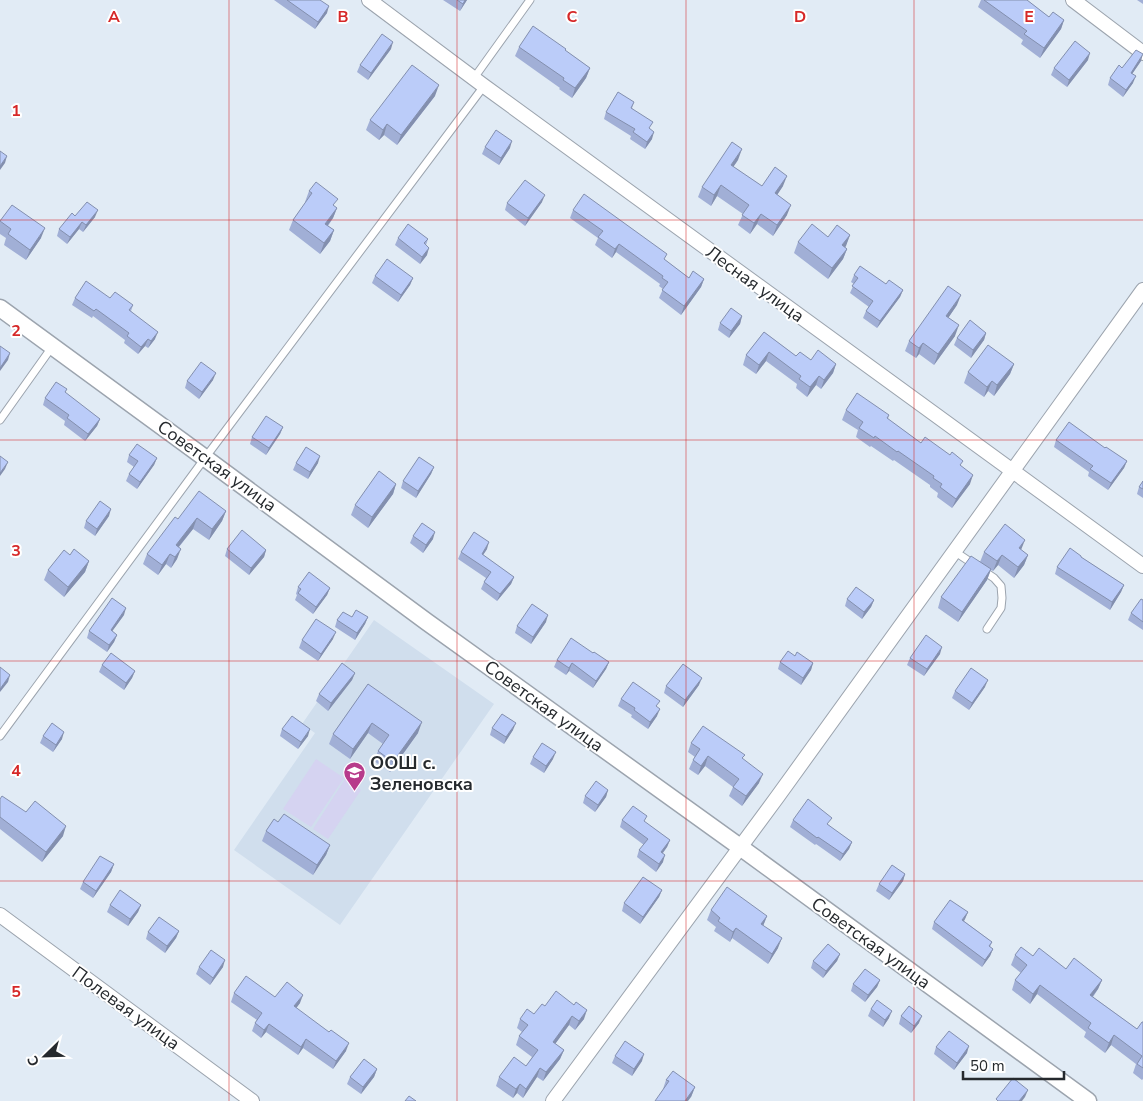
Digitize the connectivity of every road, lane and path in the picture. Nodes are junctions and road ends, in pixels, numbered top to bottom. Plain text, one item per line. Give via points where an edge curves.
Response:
1 (369, 0) edge
2 (530, 0) edge
3 (1073, 0) edge
4 (1143, 53) edge
5 (479, 82) junction
6 (1143, 290) edge
7 (0, 308) edge
8 (52, 346) junction
9 (0, 420) edge
10 (206, 458) junction
11 (1012, 471) junction
12 (954, 551) junction
13 (1143, 566) edge
14 (987, 629) dead end
15 (0, 736) edge
16 (740, 848) junction
17 (0, 915) edge
18 (252, 1101) edge
19 (553, 1101) edge
20 (1088, 1101) edge

1 - 5 street, Лесная улица
2 - 5 lane
3 - 4 street
5 - 10 lane
5 - 11 street, Лесная улица
6 - 11 street
7 - 8 street, Советская улица
8 - 9 lane
8 - 10 street, Советская улица
10 - 15 lane
10 - 16 street, Советская улица
11 - 12 street
11 - 13 street, Лесная улица
12 - 14 lane via 1001,586 1001,608
12 - 16 street
16 - 19 street
16 - 20 street, Советская улица
17 - 18 street, Полевая улица

